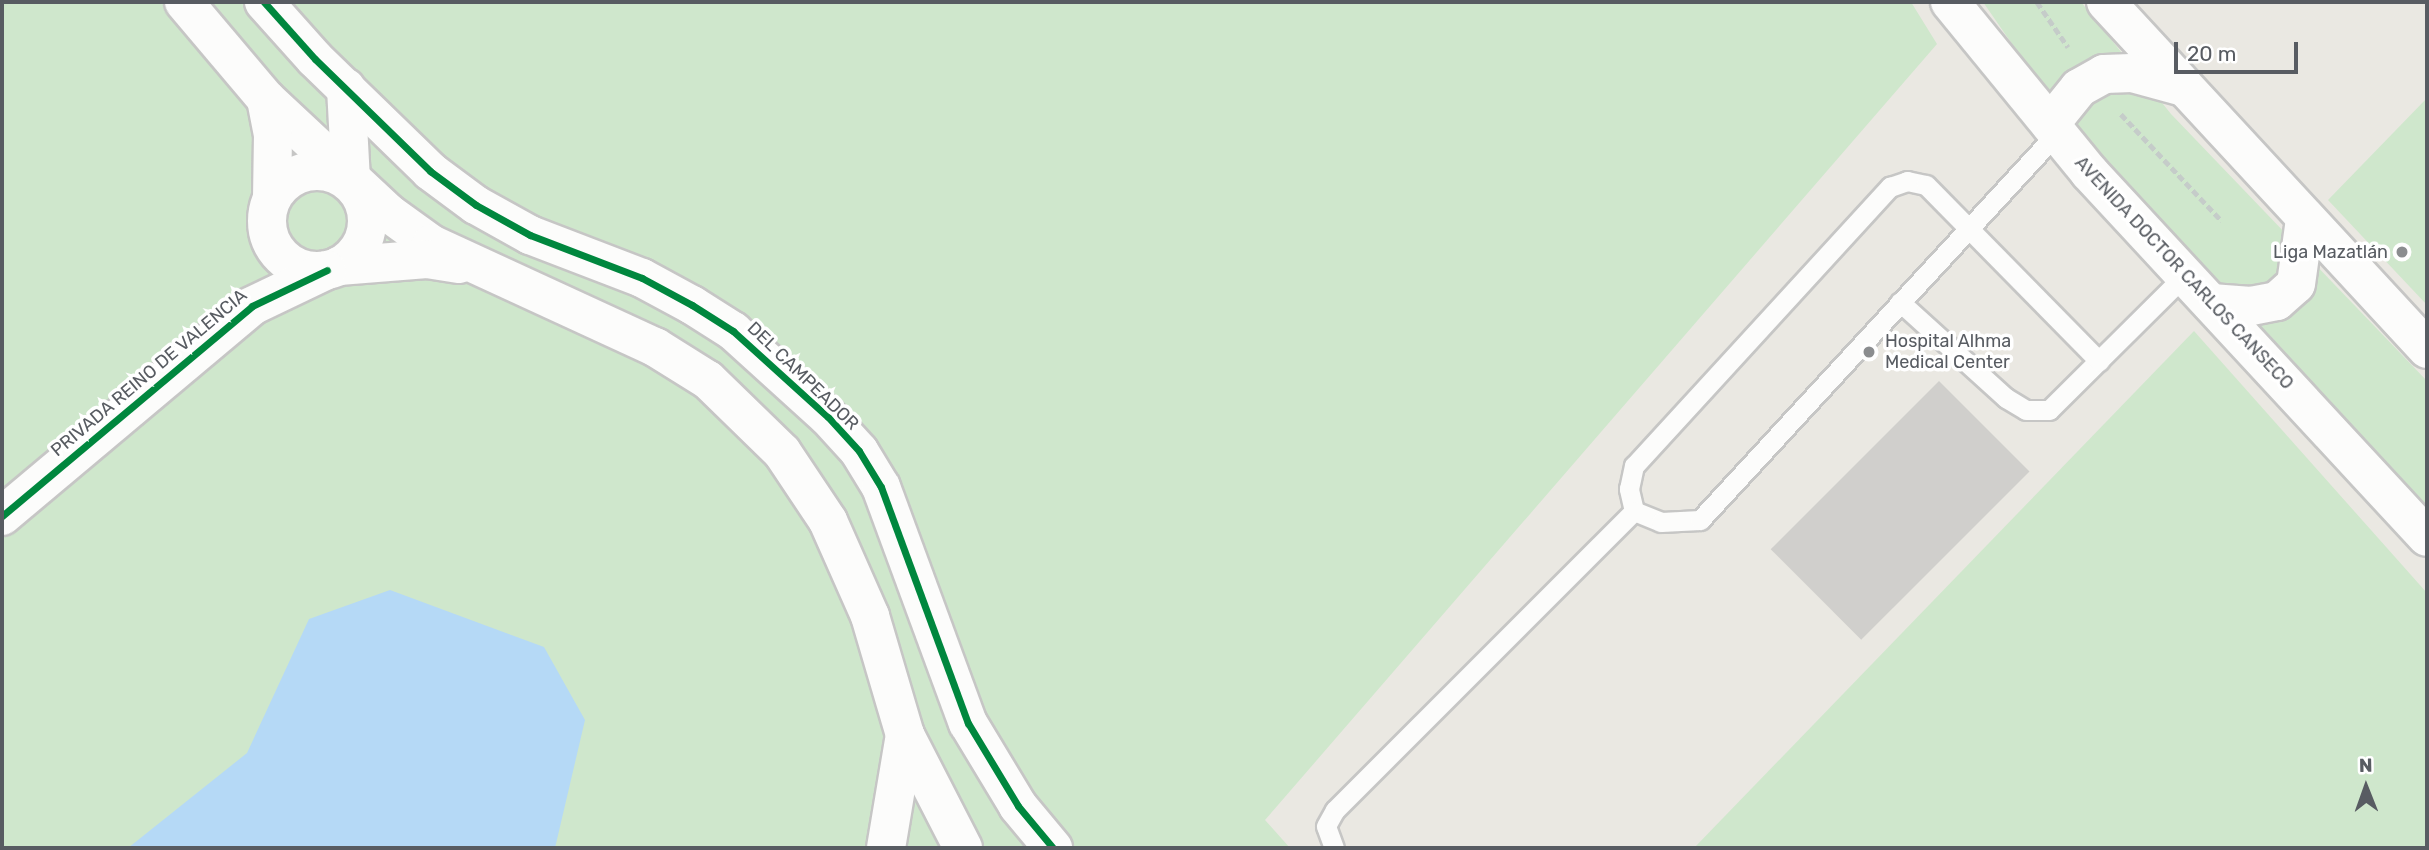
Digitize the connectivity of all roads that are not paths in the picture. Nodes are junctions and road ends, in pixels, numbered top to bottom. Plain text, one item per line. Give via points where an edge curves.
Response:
1 (184, 2) edge
2 (264, 2) edge
3 (1950, 2) edge
4 (2106, 2) edge
5 (2184, 87) junction
6 (346, 88) junction
7 (266, 99) junction
8 (2054, 129) junction
9 (430, 171) junction
10 (349, 181) junction
11 (270, 216) junction
12 (2305, 219) junction
13 (1969, 227) junction
14 (473, 266) junction
15 (333, 268) junction
16 (2185, 275) junction
17 (1900, 302) junction
18 (2211, 303) junction
19 (252, 306) junction
20 (2427, 349) edge
21 (2099, 361) junction
22 (1634, 511) junction
23 (2, 516) edge
24 (2427, 537) edge
25 (905, 735) junction
26 (1018, 806) junction
27 (886, 848) edge
28 (962, 848) edge
29 (1022, 848) edge
30 (1053, 848) edge
31 (1334, 848) edge

1 - 7 street
2 - 6 street, DEL CAMPEADOR
3 - 8 street, AVENIDA DOCTOR CARLOS CANSECO
4 - 5 street
5 - 8 street via 2132,73 2105,74 2079,88
5 - 12 street
6 - 9 street, DEL CAMPEADOR
6 - 10 street
7 - 10 street
7 - 11 street via 275,164
8 - 13 lane
8 - 16 street, AVENIDA DOCTOR CARLOS CANSECO
9 - 10 street
9 - 26 street, DEL CAMPEADOR via 476,205 530,235 642,278 702,311 733,331 828,417 859,451 881,488 968,723
10 - 11 street via 300,173 289,178
10 - 14 street via 431,244
10 - 15 street via 367,214 365,239
11 - 15 street via 290,264
11 - 19 street, PRIVADA REINO DE VALENCIA via 268,270
12 - 18 street via 2297,284 2277,301 2251,306
12 - 20 street
13 - 17 lane
13 - 21 lane
13 - 22 lane via 1926,186 1907,181 1890,187 1634,466 1629,489
14 - 15 street via 427,259
14 - 25 street via 655,347 708,380 782,452 828,521 870,616
15 - 19 street, PRIVADA REINO DE VALENCIA
16 - 18 street, AVENIDA DOCTOR CARLOS CANSECO
16 - 21 lane
17 - 21 lane via 2006,398 2026,410 2049,410
17 - 22 lane via 1700,520 1661,522
18 - 24 street, AVENIDA DOCTOR CARLOS CANSECO
19 - 23 street, PRIVADA REINO DE VALENCIA
22 - 31 lane via 1335,810 1326,826
25 - 27 street
25 - 28 street
26 - 29 street
26 - 30 street, DEL CAMPEADOR

